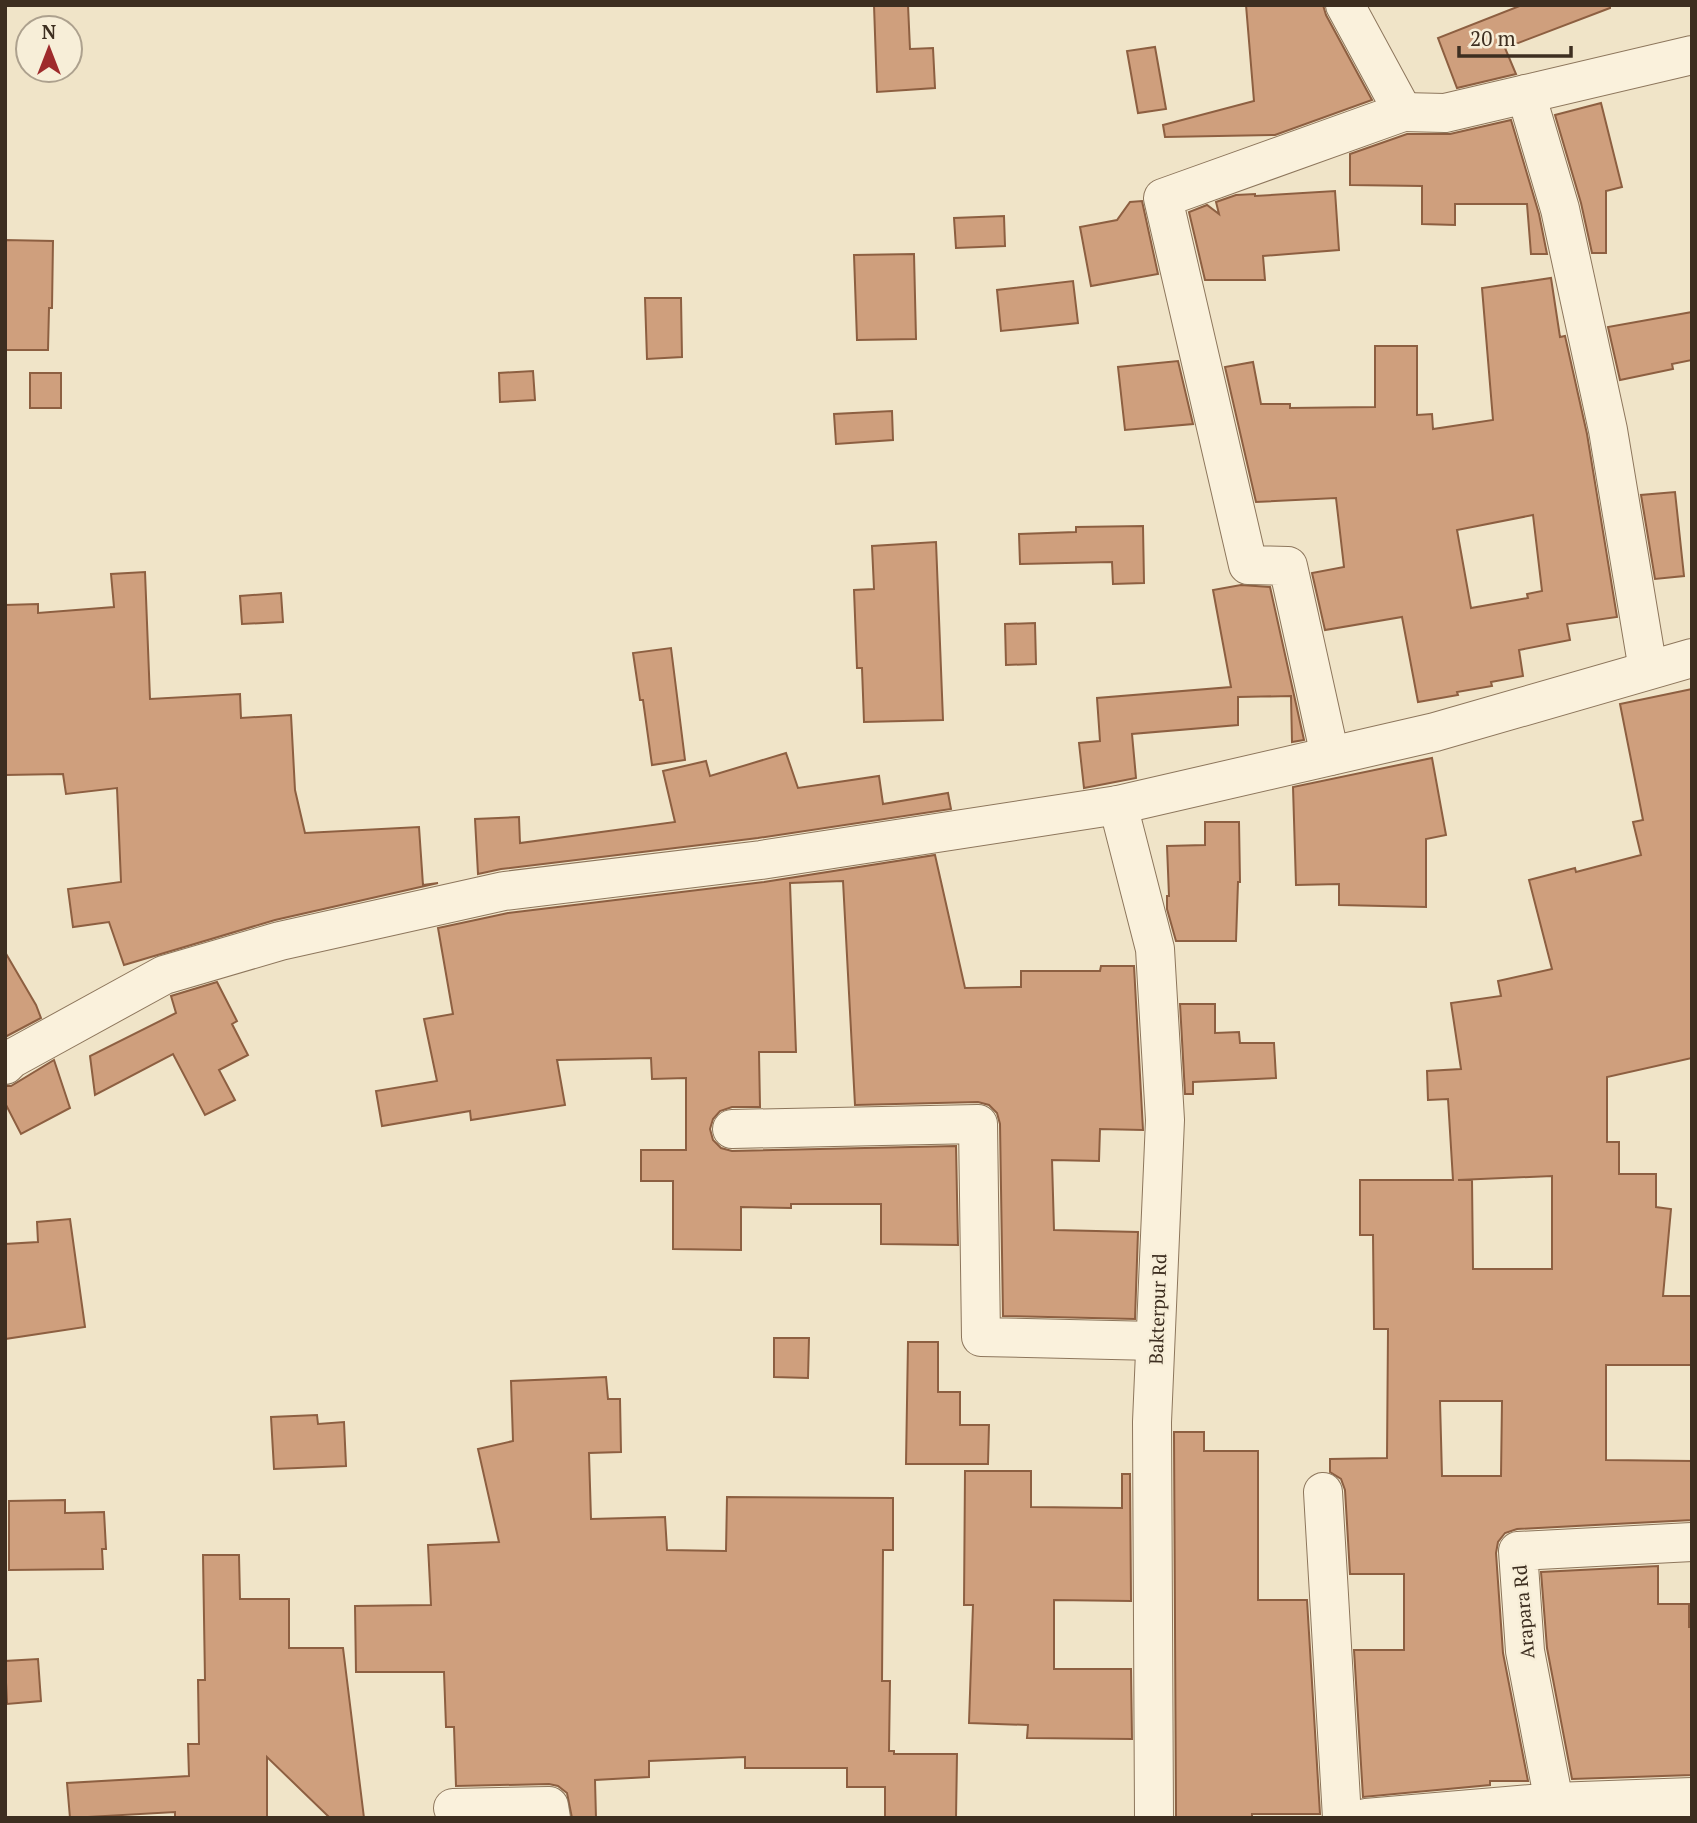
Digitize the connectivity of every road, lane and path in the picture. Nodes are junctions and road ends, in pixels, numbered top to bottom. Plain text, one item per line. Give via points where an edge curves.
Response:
1 (1345, 5) edge
2 (1692, 55) edge
3 (1526, 94) junction
4 (1403, 112) junction
5 (1692, 657) edge
6 (1648, 670) junction
7 (1330, 756) junction
8 (1118, 805) junction
9 (5, 1065) edge
10 (732, 1129) dead end
11 (1155, 1341) junction
12 (1323, 1492) dead end
13 (1692, 1542) edge
14 (1692, 1797) edge
15 (1554, 1802) junction
16 (453, 1808) dead end
17 (1505, 1812) edge
18 (551, 1818) edge
19 (1154, 1818) edge
20 (1342, 1818) edge
21 (1366, 1818) edge

1 - 4 street
2 - 3 street
3 - 4 street via 1445,113
3 - 6 street via 1560,209 1608,430
4 - 7 street via 1163,198 1248,565 1288,566
5 - 6 street
6 - 7 street via 1435,732
7 - 8 street
8 - 9 street via 761,860 504,891 280,941 164,975
8 - 11 street, Bakterpur Rd via 1155,949 1165,1121
10 - 11 street via 978,1124 981,1336
11 - 19 street, Bakterpur Rd
12 - 20 street
13 - 15 street, Arapara Rd via 1517,1551 1525,1651
14 - 15 street
15 - 17 street
16 - 18 street via 550,1806
17 - 21 street

